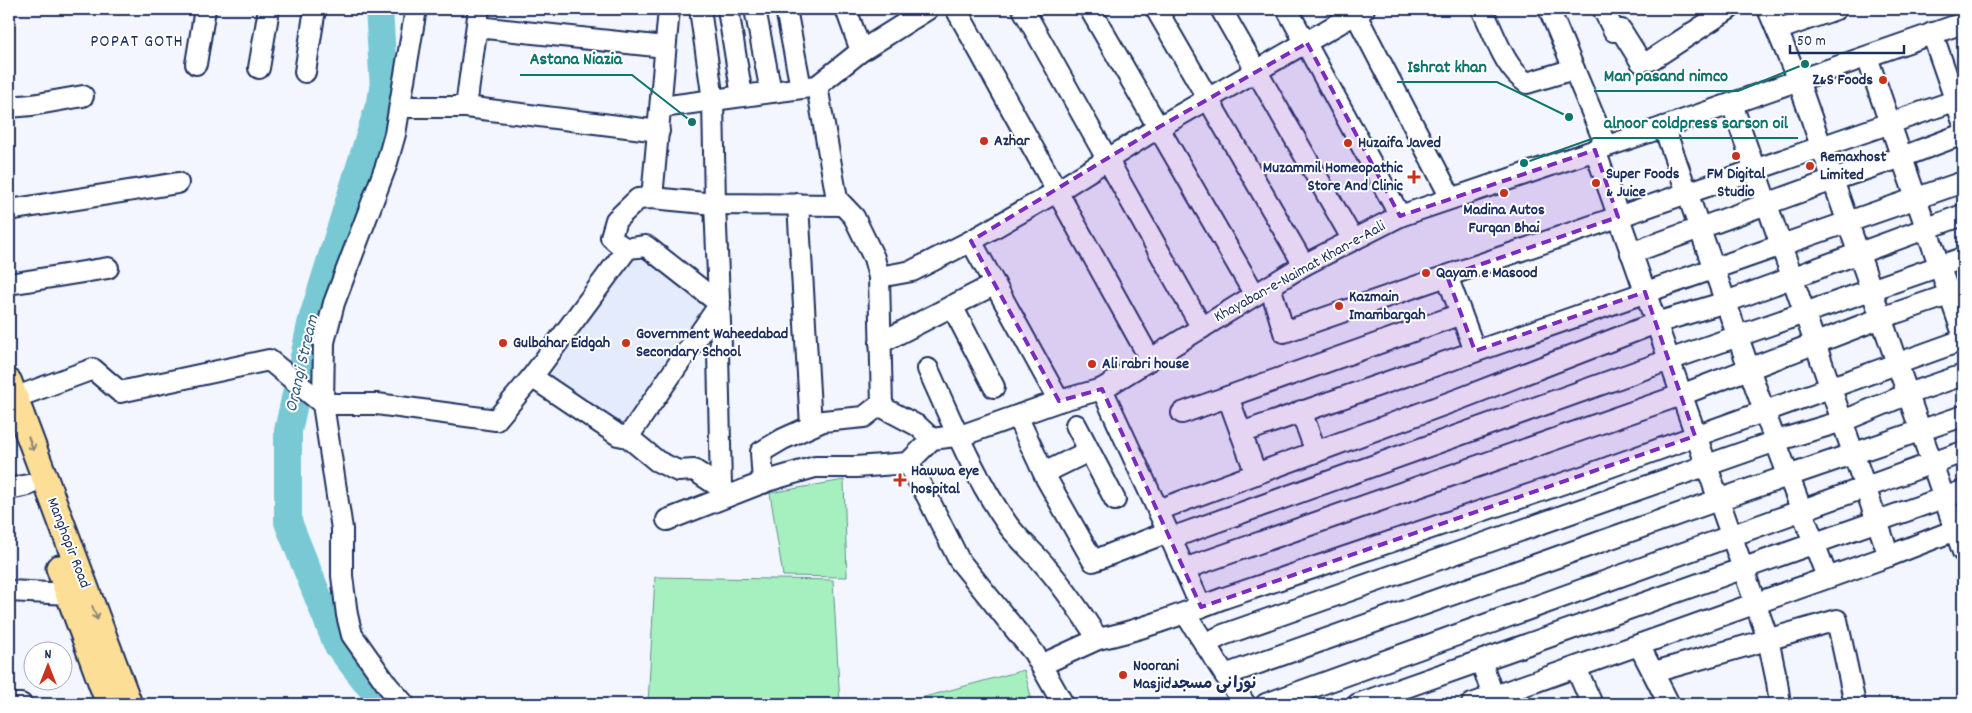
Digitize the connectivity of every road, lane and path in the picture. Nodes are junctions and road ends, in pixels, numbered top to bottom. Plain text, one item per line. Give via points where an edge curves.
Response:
1 (205, 9) edge
2 (269, 9) edge
3 (314, 9) edge
4 (416, 9) edge
5 (669, 9) edge
6 (700, 9) edge
7 (728, 9) edge
8 (756, 9) edge
9 (786, 9) edge
10 (846, 9) edge
11 (928, 9) edge
12 (956, 9) edge
13 (1023, 9) edge
14 (1090, 9) edge
15 (1156, 9) edge
16 (1221, 9) edge
17 (1287, 9) edge
18 (1482, 9) edge
19 (1549, 9) edge
20 (1603, 9) edge
21 (1729, 9) edge
22 (1768, 9) edge
23 (1836, 9) edge
24 (1358, 10) edge
25 (478, 18) edge
26 (1963, 22) edge
27 (1777, 30) junction
28 (1932, 33) junction
29 (1307, 43) junction
30 (665, 47) junction
31 (861, 51) junction
32 (1867, 56) junction
33 (196, 64) dead end
34 (259, 68) dead end
35 (1574, 69) junction
36 (1257, 71) junction
37 (305, 72) dead end
38 (1798, 80) junction
39 (809, 87) junction
40 (771, 92) junction
41 (83, 96) dead end
42 (742, 96) junction
43 (1207, 99) junction
44 (1959, 99) edge
45 (713, 100) junction
46 (1732, 104) junction
47 (9, 107) edge
48 (400, 107) junction
49 (466, 108) junction
50 (662, 108) junction
51 (1963, 122) edge
52 (1890, 123) junction
53 (1159, 127) junction
54 (1664, 127) junction
55 (659, 131) junction
56 (1963, 134) edge
57 (1822, 146) junction
58 (1600, 148) junction
59 (1902, 157) junction
60 (1108, 159) junction
61 (1755, 170) junction
62 (1833, 180) junction
63 (1963, 182) edge
64 (178, 183) dead end
65 (1056, 192) junction
66 (1687, 193) junction
67 (652, 198) junction
68 (1451, 198) junction
69 (1916, 198) junction
70 (715, 204) junction
71 (798, 204) junction
72 (842, 205) junction
73 (1767, 205) junction
74 (9, 210) edge
75 (1963, 215) edge
76 (1400, 216) junction
77 (1618, 217) junction
78 (1848, 222) junction
79 (1700, 228) junction
80 (1926, 228) junction
81 (1353, 240) junction
82 (971, 241) junction
83 (1781, 245) junction
84 (627, 249) junction
85 (1631, 253) junction
86 (1859, 254) junction
87 (1963, 258) edge
88 (1304, 265) junction
89 (1940, 266) junction
90 (108, 268) dead end
91 (1714, 268) junction
92 (1447, 276) junction
93 (879, 277) junction
94 (1793, 277) junction
95 (9, 284) edge
96 (995, 284) junction
97 (1872, 290) junction
98 (1262, 291) junction
99 (1645, 292) junction
100 (1956, 292) edge
101 (1726, 302) junction
102 (720, 304) junction
103 (952, 306) junction
104 (1805, 313) junction
105 (1461, 314) junction
106 (1881, 318) junction
107 (1656, 323) junction
108 (1202, 328) junction
109 (1963, 334) edge
110 (1738, 336) junction
111 (1963, 340) edge
112 (880, 343) junction
113 (1816, 343) junction
114 (1475, 351) junction
115 (1150, 359) junction
116 (1669, 360) junction
117 (1897, 364) junction
118 (928, 369) dead end
119 (1749, 369) junction
120 (1963, 375) edge
121 (532, 378) junction
122 (994, 387) dead end
123 (1831, 387) junction
124 (1102, 388) junction
125 (11, 390) edge
126 (1908, 394) junction
127 (1681, 395) junction
128 (1228, 397) junction
129 (1060, 401) junction
130 (882, 403) junction
131 (322, 404) junction
132 (1764, 411) junction
133 (1301, 412) junction
134 (1182, 413) dead end
135 (1017, 416) junction
136 (1963, 416) edge
137 (1843, 420) junction
138 (1076, 425) dead end
139 (811, 426) junction
140 (1921, 431) junction
141 (1241, 433) junction
142 (9, 434) edge
143 (958, 436) junction
144 (1695, 436) junction
145 (628, 437) junction
146 (932, 440) junction
147 (1776, 441) junction
148 (1089, 451) junction
149 (1316, 452) junction
150 (1963, 452) edge
151 (1854, 454) junction
152 (908, 463) junction
153 (1932, 463) junction
154 (1706, 466) junction
155 (1044, 473) junction
156 (1256, 474) junction
157 (1789, 476) junction
158 (763, 482) junction
159 (19, 487) edge
160 (1866, 488) junction
161 (726, 491) junction
162 (1963, 492) edge
163 (1944, 498) junction
164 (1115, 500) dead end
165 (1718, 500) junction
166 (1158, 510) junction
167 (1801, 510) junction
168 (667, 520) dead end
169 (1877, 522) junction
170 (1959, 528) edge
171 (1170, 535) junction
172 (1731, 537) junction
173 (1815, 545) junction
174 (1963, 552) edge
175 (1889, 556) junction
176 (1184, 569) junction
177 (1743, 570) junction
178 (1827, 577) junction
179 (9, 592) edge
180 (69, 594) junction
181 (1755, 603) junction
182 (1193, 610) junction
183 (1098, 639) junction
184 (1768, 639) junction
185 (1205, 644) junction
186 (1639, 645) junction
187 (1481, 661) junction
188 (1041, 665) junction
189 (1576, 668) junction
190 (1654, 672) junction
191 (1225, 675) junction
192 (1495, 700) edge
193 (9, 704) edge
194 (21, 704) edge
195 (109, 704) edge
196 (129, 704) edge
197 (404, 704) edge
198 (1063, 704) edge
199 (1245, 704) edge
200 (1266, 704) edge
201 (1358, 704) edge
202 (1472, 704) edge
203 (1592, 704) edge
204 (1670, 704) edge
205 (1780, 704) edge
206 (1855, 704) edge

1 - 33 street
2 - 34 street
3 - 37 street
4 - 48 street
5 - 30 street
6 - 45 street
7 - 42 street
8 - 40 street
9 - 39 street
10 - 31 street
11 - 31 street
12 - 65 street
13 - 60 street
14 - 53 street
15 - 43 street
16 - 36 street
17 - 29 street
18 - 35 street via 1508,62 1527,83
19 - 35 street
20 - 21 street via 1614,31 1621,30 1646,61
22 - 27 street
23 - 27 street
24 - 29 street
24 - 68 street
25 - 30 street
25 - 49 street
26 - 28 street, Khayaban-e-Naimat Khan-e-Aali
27 - 38 street
28 - 32 street, Khayaban-e-Naimat Khan-e-Aali
28 - 44 street
29 - 36 street
29 - 76 street
30 - 50 street
31 - 39 street
32 - 38 street, Khayaban-e-Naimat Khan-e-Aali
32 - 52 street
35 - 58 street
36 - 43 street
36 - 81 street
38 - 46 street, Khayaban-e-Naimat Khan-e-Aali
38 - 57 street
39 - 40 street
39 - 72 street via 837,199
40 - 42 street
41 - 47 street
42 - 45 street
43 - 53 street
43 - 88 street
44 - 51 street
44 - 52 street
45 - 50 street
45 - 70 street
46 - 54 street, Khayaban-e-Naimat Khan-e-Aali
46 - 61 street
48 - 49 street
48 - 131 street via 386,166 334,303 324,342
49 - 55 street
50 - 55 street
52 - 57 street
52 - 59 street
53 - 60 street
53 - 98 street
54 - 58 street, Khayaban-e-Naimat Khan-e-Aali
54 - 66 street
55 - 67 street
56 - 59 street
57 - 61 street
57 - 62 street
58 - 68 street, Khayaban-e-Naimat Khan-e-Aali
58 - 77 street
59 - 62 street
59 - 69 street
60 - 65 street
60 - 108 street
61 - 66 street
61 - 73 street
62 - 73 street
62 - 78 street
63 - 69 street
64 - 74 street
65 - 82 street
65 - 115 street
66 - 77 street
66 - 79 street
67 - 70 street
67 - 84 street via 638,199 616,220 611,237
68 - 76 street, Khayaban-e-Naimat Khan-e-Aali
69 - 78 street
69 - 80 street
70 - 71 street
70 - 102 street
71 - 72 street
71 - 139 street
72 - 93 street via 854,217 874,258
73 - 79 street
73 - 83 street
75 - 80 street
76 - 81 street, Khayaban-e-Naimat Khan-e-Aali
77 - 85 street
77 - 92 street
78 - 83 street
78 - 86 street
79 - 85 street
79 - 91 street
80 - 86 street
80 - 89 street
81 - 88 street, Khayaban-e-Naimat Khan-e-Aali
82 - 93 street via 912,271
82 - 96 street
83 - 91 street
83 - 94 street
84 - 102 street via 646,246
84 - 121 street
85 - 99 street
86 - 94 street
86 - 97 street
87 - 89 street
88 - 98 street, Khayaban-e-Naimat Khan-e-Aali
89 - 97 street
89 - 100 street
90 - 95 street
91 - 99 street
91 - 101 street
92 - 98 street via 1284,332
92 - 105 street
93 - 112 street
94 - 101 street
94 - 104 street
96 - 103 street
96 - 129 street
97 - 104 street
97 - 106 street
98 - 108 street, Khayaban-e-Naimat Khan-e-Aali
99 - 107 street
99 - 114 street
100 - 106 street
100 - 109 street
101 - 107 street
101 - 110 street
102 - 145 street
102 - 161 street via 722,346 718,352
103 - 112 street
103 - 122 street
104 - 110 street
104 - 113 street
105 - 114 street
105 - 128 street
106 - 113 street
106 - 117 street
107 - 116 street
107 - 149 street
108 - 115 street, Khayaban-e-Naimat Khan-e-Aali
110 - 116 street
110 - 119 street
111 - 117 street
112 - 130 street
113 - 119 street
113 - 123 street
114 - 133 street
115 - 124 street, Khayaban-e-Naimat Khan-e-Aali
116 - 127 street
116 - 171 street
117 - 123 street
117 - 126 street
118 - 143 street
119 - 127 street
119 - 132 street
120 - 126 street
121 - 131 street via 496,420 377,404
121 - 145 street via 618,435
123 - 132 street
123 - 137 street
124 - 129 street, Khayaban-e-Naimat Khan-e-Aali
124 - 166 street
125 - 131 street via 93,369 120,392 270,360
125 -> 196 main road, Manghopir Road
126 - 137 street
126 - 140 street
127 - 144 street
127 - 176 street
128 - 134 street
128 - 141 street
129 - 135 street, Khayaban-e-Naimat Khan-e-Aali
130 - 139 street via 864,417 823,421
130 - 146 street via 882,407 918,426
131 - 197 street via 342,529 342,576 352,635
132 - 144 street
132 - 147 street
133 - 141 street
133 - 149 street
135 - 143 street, Khayaban-e-Naimat Khan-e-Aali
135 - 155 street
136 - 140 street
137 - 147 street
137 - 151 street
138 - 148 street
139 - 158 street via 761,452
140 - 151 street
140 - 153 street
141 - 156 street
142 - 159 main road, Manghopir Road
143 - 146 street, Khayaban-e-Naimat Khan-e-Aali
143 - 183 street via 982,484 1009,526 1047,568
144 - 154 street
144 - 182 street
145 - 161 street via 657,461 678,471 694,470
146 - 152 street
147 - 154 street
147 - 157 street
148 - 155 street
148 - 164 street
149 - 156 street
150 - 153 street
151 - 157 street
151 - 160 street
152 - 158 street via 815,467
152 - 188 street via 959,560
153 - 160 street
153 - 163 street
154 - 165 street
154 - 185 street
155 - 171 street via 1093,561
156 - 166 street
157 - 165 street
157 - 167 street
158 - 161 street
159 - 180 main road, Manghopir Road
160 - 167 street
160 - 169 street
161 - 168 street
162 - 163 street
163 - 169 street
163 - 170 street
165 - 172 street
165 - 191 street
166 - 171 street
167 - 172 street
167 - 173 street
169 - 173 street
169 - 175 street
170 - 174 street
170 - 175 street
171 - 176 street
172 - 177 street
172 - 200 street
173 - 177 street
173 - 178 street
175 - 178 street
176 - 182 street
177 - 181 street
177 - 187 street
178 - 181 street
179 - 180 street
180 - 195 main road, Manghopir Road
181 - 184 street
181 - 186 street
182 - 183 street via 1124,634
182 - 185 street
183 - 188 street
184 - 190 street
184 - 205 street
184 - 206 street via 1837,620
185 - 191 street
186 - 189 street
186 - 190 street
187 - 192 street
187 - 201 street
188 - 198 street
189 - 192 street
189 - 203 street
190 - 204 street
191 - 199 street
192 - 202 street
193 - 194 street

